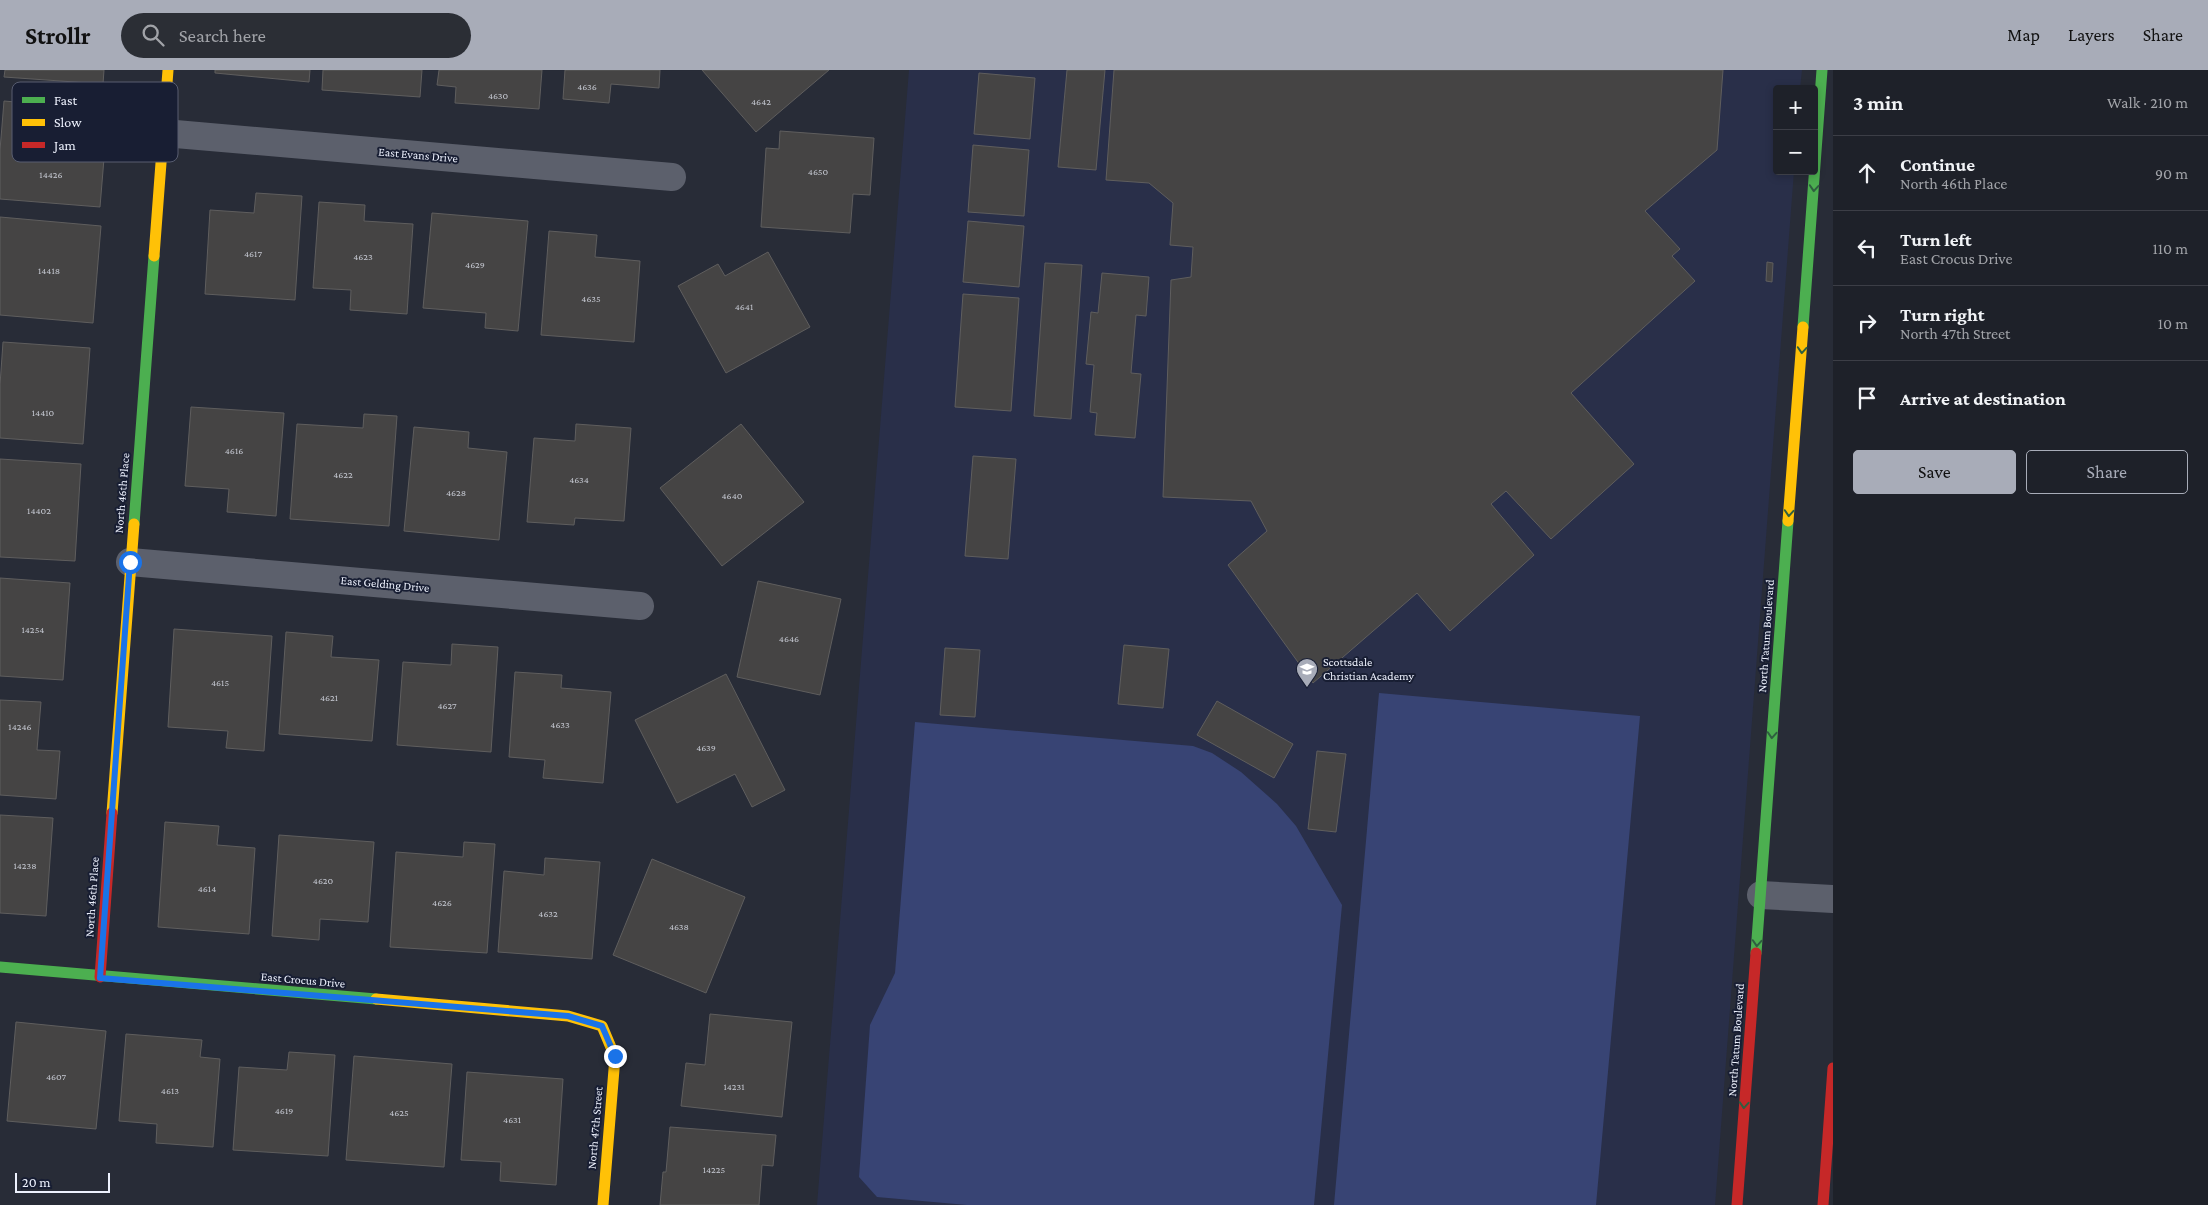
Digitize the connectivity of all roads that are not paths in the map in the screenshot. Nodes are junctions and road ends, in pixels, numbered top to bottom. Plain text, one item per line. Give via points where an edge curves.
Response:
1 (1822, 70) edge
2 (178, 134) edge
3 (162, 162) edge
4 (672, 177) dead end
5 (130, 562) junction
6 (640, 606) dead end
7 (1761, 895) junction
8 (1833, 899) edge
9 (0, 968) edge
10 (100, 978) junction
11 (602, 1026) joint
12 (1833, 1068) edge
13 (603, 1205) edge
14 (1737, 1205) edge
15 (1823, 1205) edge

1 -> 7 street, North Tatum Boulevard
2 - 4 street, East Evans Drive
3 - 5 street, North 46th Place
5 - 6 street, East Gelding Drive
5 - 10 street, North 46th Place
7 - 8 street
7 -> 14 street, North Tatum Boulevard
9 - 10 street, East Crocus Drive
10 - 11 street, East Crocus Drive via 568,1016
11 - 13 street, North 47th Street via 615,1056
12 - 15 street

